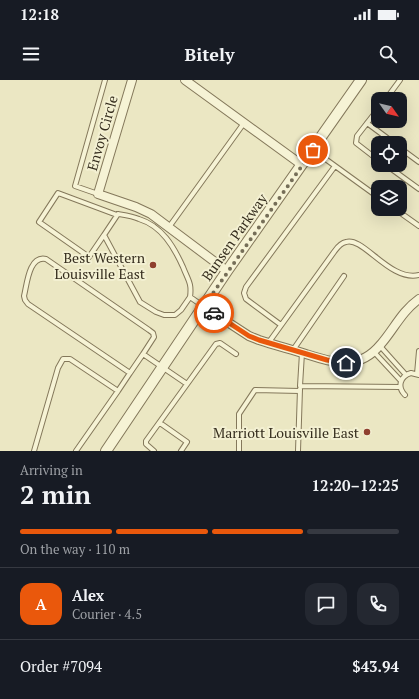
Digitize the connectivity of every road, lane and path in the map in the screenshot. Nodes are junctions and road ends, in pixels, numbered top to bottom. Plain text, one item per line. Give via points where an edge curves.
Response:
1 (105, 80) edge
2 (132, 80) edge
3 (185, 80) edge
4 (361, 80) edge
5 (400, 80) edge
6 (391, 92) edge
7 (371, 119) edge
8 (244, 122) junction
9 (367, 124) junction
10 (384, 136) edge
11 (313, 150) junction
12 (407, 153) edge
13 (371, 155) edge
14 (419, 162) edge
15 (302, 165) junction
16 (335, 166) junction
17 (396, 172) edge
18 (419, 189) edge
19 (371, 192) edge
20 (98, 194) junction
21 (117, 215) junction
22 (405, 216) edge
23 (419, 226) edge
24 (169, 228) junction
25 (104, 235) junction
26 (227, 271) junction
27 (419, 275) edge
28 (344, 276) dead end
29 (190, 297) junction
30 (419, 299) edge
31 (204, 306) junction
32 (281, 325) junction
33 (268, 343) junction
34 (377, 349) junction
35 (293, 350) junction
36 (419, 351) edge
37 (302, 353) junction
38 (143, 354) junction
39 (236, 354) dead end
40 (162, 367) junction
41 (130, 373) junction
42 (406, 375) junction
43 (418, 375) edge
44 (401, 381) junction
45 (187, 384) junction
46 (400, 387) junction
47 (300, 388) junction
48 (118, 391) junction
49 (405, 395) dead end
50 (160, 423) junction
51 (34, 451) edge
52 (76, 451) edge
53 (106, 451) edge
54 (154, 451) edge
55 (181, 451) edge
56 (239, 451) edge
57 (298, 451) edge

1 - 20 lane via 75,186
2 - 20 street, Envoy Circle
3 - 8 street
4 - 11 street, Bunsen Parkway
5 - 6 lane
7 - 9 lane
8 - 15 street
8 - 24 lane
9 - 10 lane
9 - 13 lane via 356,143
11 - 15 street, Bunsen Parkway
11 - 16 lane
12 - 14 lane
15 - 26 street, Bunsen Parkway
16 - 19 lane
16 - 32 lane via 246,287 246,299
17 - 18 lane
20 - 24 street via 141,209
21 - 25 lane
21 - 25 lane via 58,193 39,222 89,257
21 - 29 lane via 139,218 160,232 180,259 192,287
22 - 23 lane
24 - 26 street
25 - 29 lane via 140,302 164,315 175,315
26 - 31 street, Bunsen Parkway
27 - 32 lane via 411,276 393,270 355,242 347,241 334,252
28 - 35 lane
29 - 31 lane
30 - 34 street via 407,309
31 - 33 street via 249,336
31 - 40 street, Bunsen Parkway
32 - 33 lane
33 - 35 street
34 - 37 street via 358,361 346,363
34 - 42 lane
34 - 44 lane
35 - 37 street
36 - 43 lane
37 - 47 lane
38 - 40 lane
38 - 41 lane
38 - 41 lane via 154,337 153,333 46,259 34,262 24,296 28,304
39 - 45 lane via 218,343
40 - 45 lane
40 - 53 street, Bunsen Parkway
41 - 48 lane
42 - 43 lane
42 - 44 lane
44 - 46 lane
45 - 50 lane
46 - 47 lane
46 - 49 lane
47 - 56 lane via 255,390 239,414
47 - 57 lane
48 - 51 lane via 70,359 63,359 58,368
48 - 52 lane
50 - 54 lane via 146,441 148,447
50 - 55 lane via 187,442

